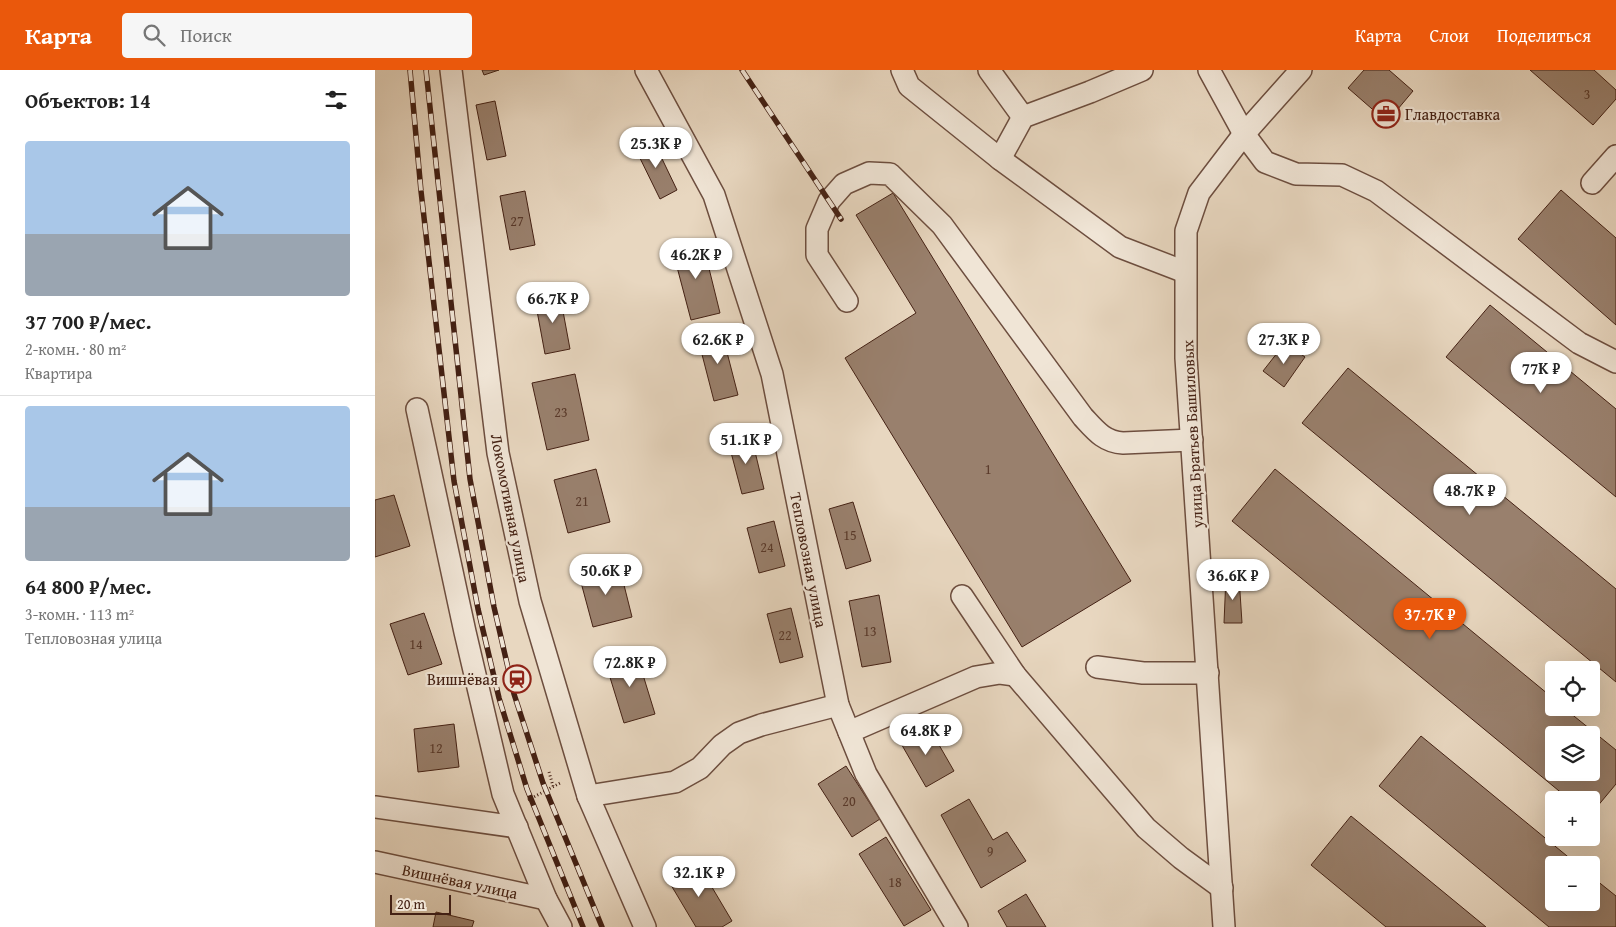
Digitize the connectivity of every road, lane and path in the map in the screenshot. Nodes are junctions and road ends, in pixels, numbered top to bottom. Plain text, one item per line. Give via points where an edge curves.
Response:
1 (451, 70) edge
2 (646, 70) edge
3 (891, 70) edge
4 (989, 70) edge
5 (1142, 70) edge
6 (1209, 70) edge
7 (1301, 70) edge
8 (905, 78) edge
9 (1023, 117) junction
10 (1244, 134) junction
11 (1616, 156) edge
12 (1000, 158) junction
13 (1592, 183) dead end
14 (1185, 272) junction
15 (847, 302) dead end
16 (1616, 362) edge
17 (417, 408) dead end
18 (1192, 440) junction
19 (962, 596) dead end
20 (1097, 667) dead end
21 (1207, 673) junction
22 (1015, 675) junction
23 (838, 705) junction
24 (849, 732) junction
25 (549, 772) dead end
26 (553, 786) dead end
27 (588, 796) junction
28 (375, 807) edge
29 (517, 827) junction
30 (375, 862) edge
31 (1222, 888) junction
32 (546, 899) junction
33 (561, 927) edge
34 (645, 927) edge
35 (957, 927) edge
36 (1224, 927) edge

1 - 27 street, Локомотивная улица via 498,453 530,601
2 - 23 street, Тепловозная улица via 714,195 772,374
3 - 8 street
4 - 9 street
5 - 9 street
6 - 10 street
7 - 10 street, улица Братьев Башиловых
8 - 12 street
9 - 12 street
10 - 14 street, улица Братьев Башиловых via 1199,193 1185,231
10 - 16 street via 1265,162 1296,174 1342,175 1376,191 1579,343
11 - 13 street
12 - 14 street via 1120,248
14 - 18 street, улица Братьев Башиловых
15 - 18 street via 817,255 817,229 829,201 844,184 869,172 890,174 942,225 1100,436 1123,444
17 - 29 street via 503,794
18 - 21 street, улица Братьев Башиловых
19 - 22 street
20 - 21 street via 1143,673
21 - 31 street, улица Братьев Башиловых
22 - 24 street via 1000,673 976,677
22 - 31 street via 1146,828
23 - 24 street, Тепловозная улица
23 - 27 street via 739,733 700,768 675,782
24 - 35 street, Тепловозная улица via 866,774
25 - 26 path
27 - 34 street, Локомотивная улица
28 - 29 street
29 - 32 street
30 - 32 street, Вишнёвая улица
31 - 36 street, улица Братьев Башиловых
32 - 33 street

